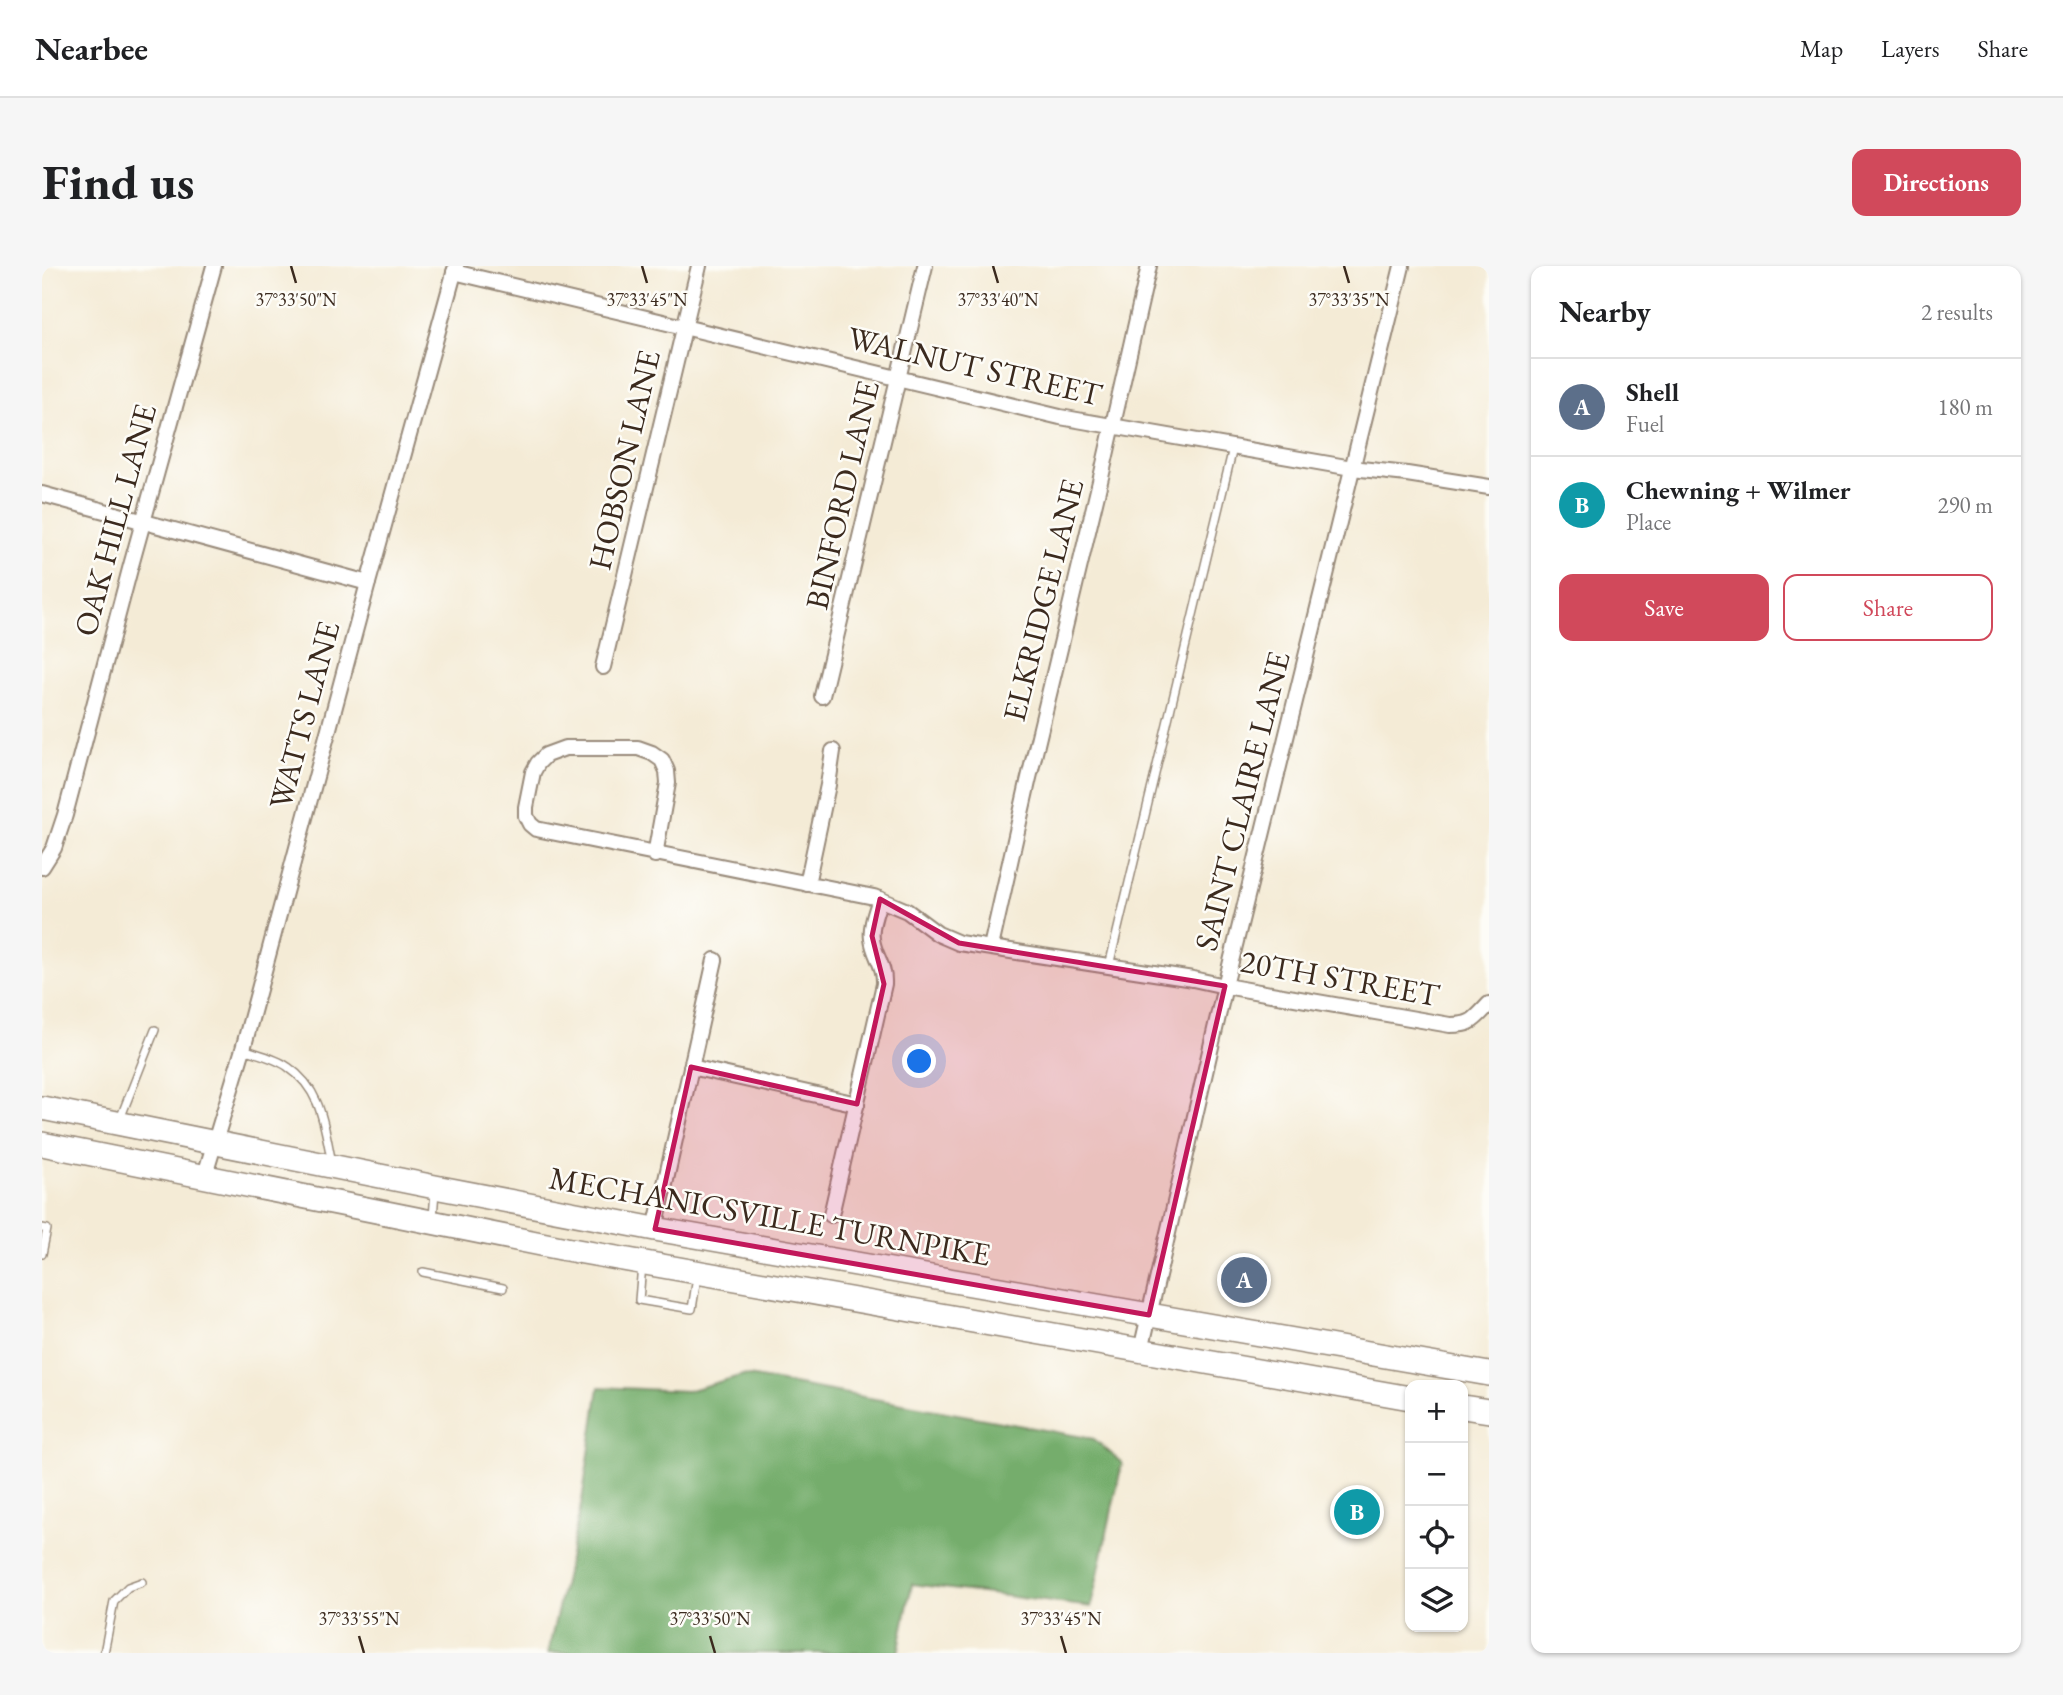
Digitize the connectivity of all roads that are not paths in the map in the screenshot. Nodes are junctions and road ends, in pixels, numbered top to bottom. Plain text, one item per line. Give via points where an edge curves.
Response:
1 (214, 266) edge
2 (699, 266) edge
3 (925, 266) edge
4 (1149, 266) edge
5 (1402, 266) edge
6 (455, 269) edge
7 (685, 327) junction
8 (898, 377) junction
9 (1112, 427) junction
10 (1233, 448) junction
11 (1352, 468) junction
12 (1489, 487) edge
13 (42, 494) edge
14 (144, 521) junction
15 (368, 583) junction
16 (603, 667) dead end
17 (822, 696) dead end
18 (833, 751) dead end
19 (654, 855) junction
20 (42, 867) edge
21 (807, 884) junction
22 (880, 899) junction
23 (991, 947) junction
24 (715, 960) dead end
25 (1109, 965) junction
26 (1225, 986) junction
27 (1489, 1004) edge
28 (155, 1030) dead end
29 (243, 1049) junction
30 (691, 1067) junction
31 (857, 1104) junction
32 (42, 1108) edge
33 (119, 1123) junction
34 (215, 1143) junction
35 (42, 1144) edge
36 (333, 1167) junction
37 (204, 1178) junction
38 (435, 1187) junction
39 (831, 1215) dead end
40 (433, 1222) junction
41 (42, 1228) edge
42 (655, 1228) junction
43 (42, 1254) edge
44 (642, 1263) junction
45 (424, 1272) dead end
46 (698, 1273) junction
47 (503, 1288) dead end
48 (1149, 1315) junction
49 (1141, 1350) junction
50 (1489, 1374) edge
51 (1405, 1397) edge
52 (1468, 1408) edge
53 (1489, 1411) edge
54 (142, 1582) dead end
55 (104, 1653) edge

1 - 14 street, OAK HILL LANE
2 - 7 street, HOBSON LANE
3 - 8 street, BINFORD LANE
4 - 9 street, ELKRIDGE LANE
5 - 11 street, SAINT CLAIRE LANE
6 - 7 street, WALNUT STREET
6 - 15 street, WATTS LANE
7 - 8 street, WALNUT STREET
7 - 16 street, HOBSON LANE
8 - 9 street, WALNUT STREET
8 - 17 street, BINFORD LANE
9 - 10 street, WALNUT STREET
9 - 23 street, ELKRIDGE LANE
10 - 11 street, WALNUT STREET
10 - 25 lane
11 - 12 street, WALNUT STREET
11 - 26 street, SAINT CLAIRE LANE
13 - 14 street
14 - 15 street
14 - 20 street, OAK HILL LANE via 65,815
15 - 29 street, WATTS LANE
18 - 21 street
19 - 19 street, 20TH STREET via 536,830 526,816 526,807 538,763 565,748 638,748 662,760 668,783
19 - 21 street, 20TH STREET
21 - 22 street, 20TH STREET
22 - 23 street, 20TH STREET via 951,940
22 - 31 street via 872,936 884,984
23 - 25 street, 20TH STREET
24 - 30 street
25 - 26 street, 20TH STREET
26 - 27 street, 20TH STREET via 1450,1025 1473,1022
26 - 48 street, SAINT CLAIRE LANE
28 - 33 lane
29 - 34 street, WATTS LANE
29 - 36 lane via 286,1066 308,1083 320,1108
30 - 31 street
30 - 42 street
31 - 39 street
32 - 33 highway, MECHANICSVILLE TURNPIKE
33 - 34 highway, MECHANICSVILLE TURNPIKE
34 - 36 highway, MECHANICSVILLE TURNPIKE
34 - 37 street, WATTS LANE
35 - 37 highway
36 - 38 highway, MECHANICSVILLE TURNPIKE
37 - 40 highway
38 - 40 lane
38 - 42 highway, MECHANICSVILLE TURNPIKE
40 - 44 highway
41 - 43 lane via 47,1229
42 - 48 highway, MECHANICSVILLE TURNPIKE
44 - 46 highway
44 - 46 lane via 639,1300 692,1309
45 - 47 lane
46 - 49 highway
48 - 49 street, SAINT CLAIRE LANE
48 - 50 highway, MECHANICSVILLE TURNPIKE
49 - 51 highway
52 - 53 highway
54 - 55 lane via 128,1587 114,1601

